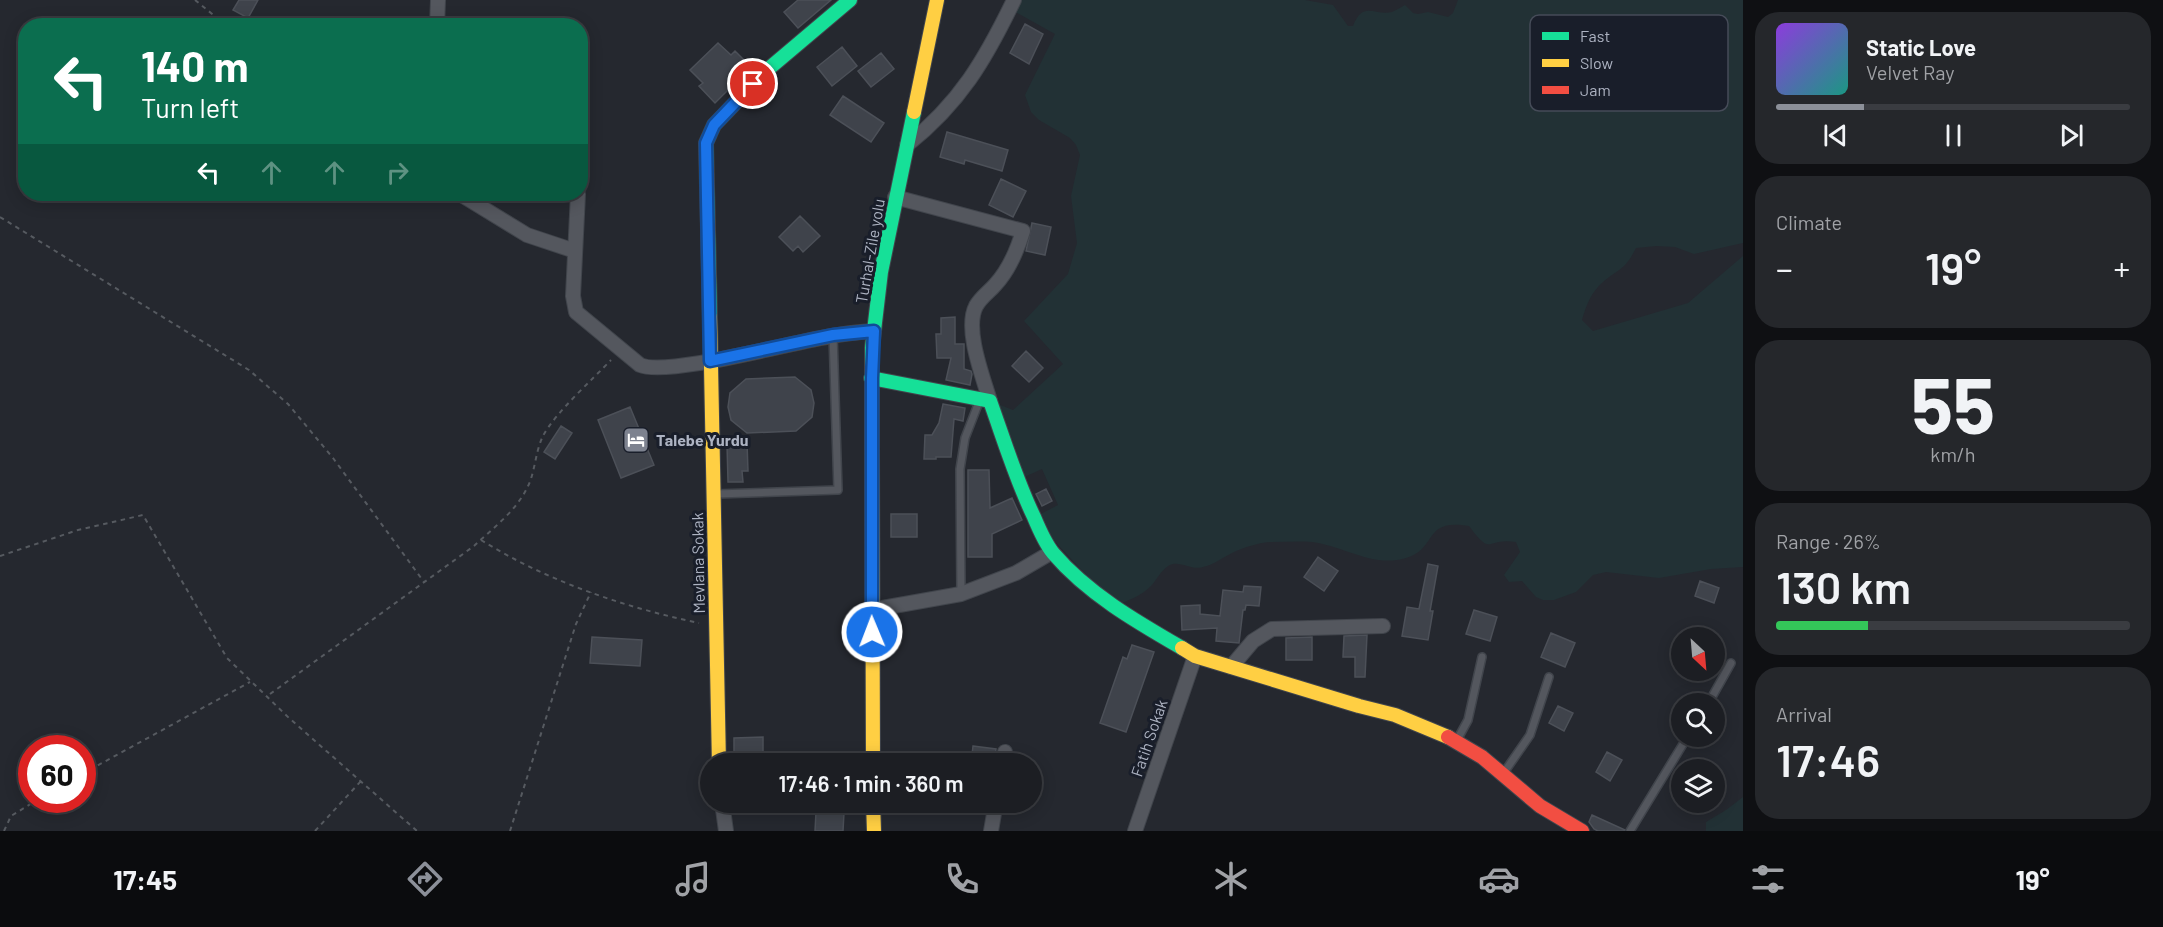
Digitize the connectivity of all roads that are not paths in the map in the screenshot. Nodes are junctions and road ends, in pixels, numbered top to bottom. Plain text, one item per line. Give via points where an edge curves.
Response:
1 (438, 0) edge
2 (850, 0) edge
3 (937, 0) edge
4 (1014, 0) edge
5 (437, 18) edge
6 (906, 147) junction
7 (896, 196) junction
8 (471, 201) edge
9 (578, 201) edge
10 (575, 251) junction
11 (874, 331) junction
12 (833, 335) junction
13 (710, 361) junction
14 (872, 378) junction
15 (985, 400) junction
16 (713, 495) junction
17 (1052, 552) junction
18 (960, 594) junction
19 (871, 610) junction
20 (1383, 626) dead end
21 (1195, 656) junction
22 (1482, 657) dead end
23 (1731, 663) dead end
24 (1231, 667) junction
25 (1549, 677) dead end
26 (1713, 693) edge
27 (1456, 741) junction
28 (1682, 747) edge
29 (719, 753) edge
30 (873, 753) edge
31 (1503, 775) junction
32 (724, 813) edge
33 (873, 813) edge
34 (994, 813) edge
35 (726, 831) edge
36 (874, 831) edge
37 (991, 831) edge
38 (1135, 831) edge
39 (1582, 831) edge
40 (1630, 831) edge

1 - 5 street
2 - 13 street, Mevlana Sokak via 766,71 709,135 705,157
3 - 6 street, Turhal-Zile yolu
4 - 6 street via 962,92
6 - 7 street, Turhal-Zile yolu
7 - 11 street, Turhal-Zile yolu
7 - 15 street via 1023,231 1006,270 973,315
8 - 10 street via 527,235
9 - 10 street
10 - 13 street via 576,312 640,365 653,368
11 - 12 street
11 - 14 street, Turhal-Zile yolu
12 - 13 street
12 - 16 lane via 838,490
13 - 16 street, Mevlana Sokak
14 - 15 street
14 - 19 street, Turhal-Zile yolu
15 - 17 street via 1033,519
15 - 18 lane via 965,438 960,469
16 - 29 street, Mevlana Sokak
17 - 18 street via 1016,573
17 - 21 street via 1075,575 1134,620
18 - 19 street
19 - 30 street, Turhal-Zile yolu
20 - 24 street via 1272,629 1253,641
21 - 24 street
21 - 38 street, Fatih Sokak
22 - 27 lane via 1468,720
23 - 26 lane
24 - 27 street via 1395,715
25 - 31 lane via 1530,735
27 - 31 street
28 - 40 lane
31 - 39 street via 1540,806
32 - 35 street
33 - 36 street
34 - 37 street

